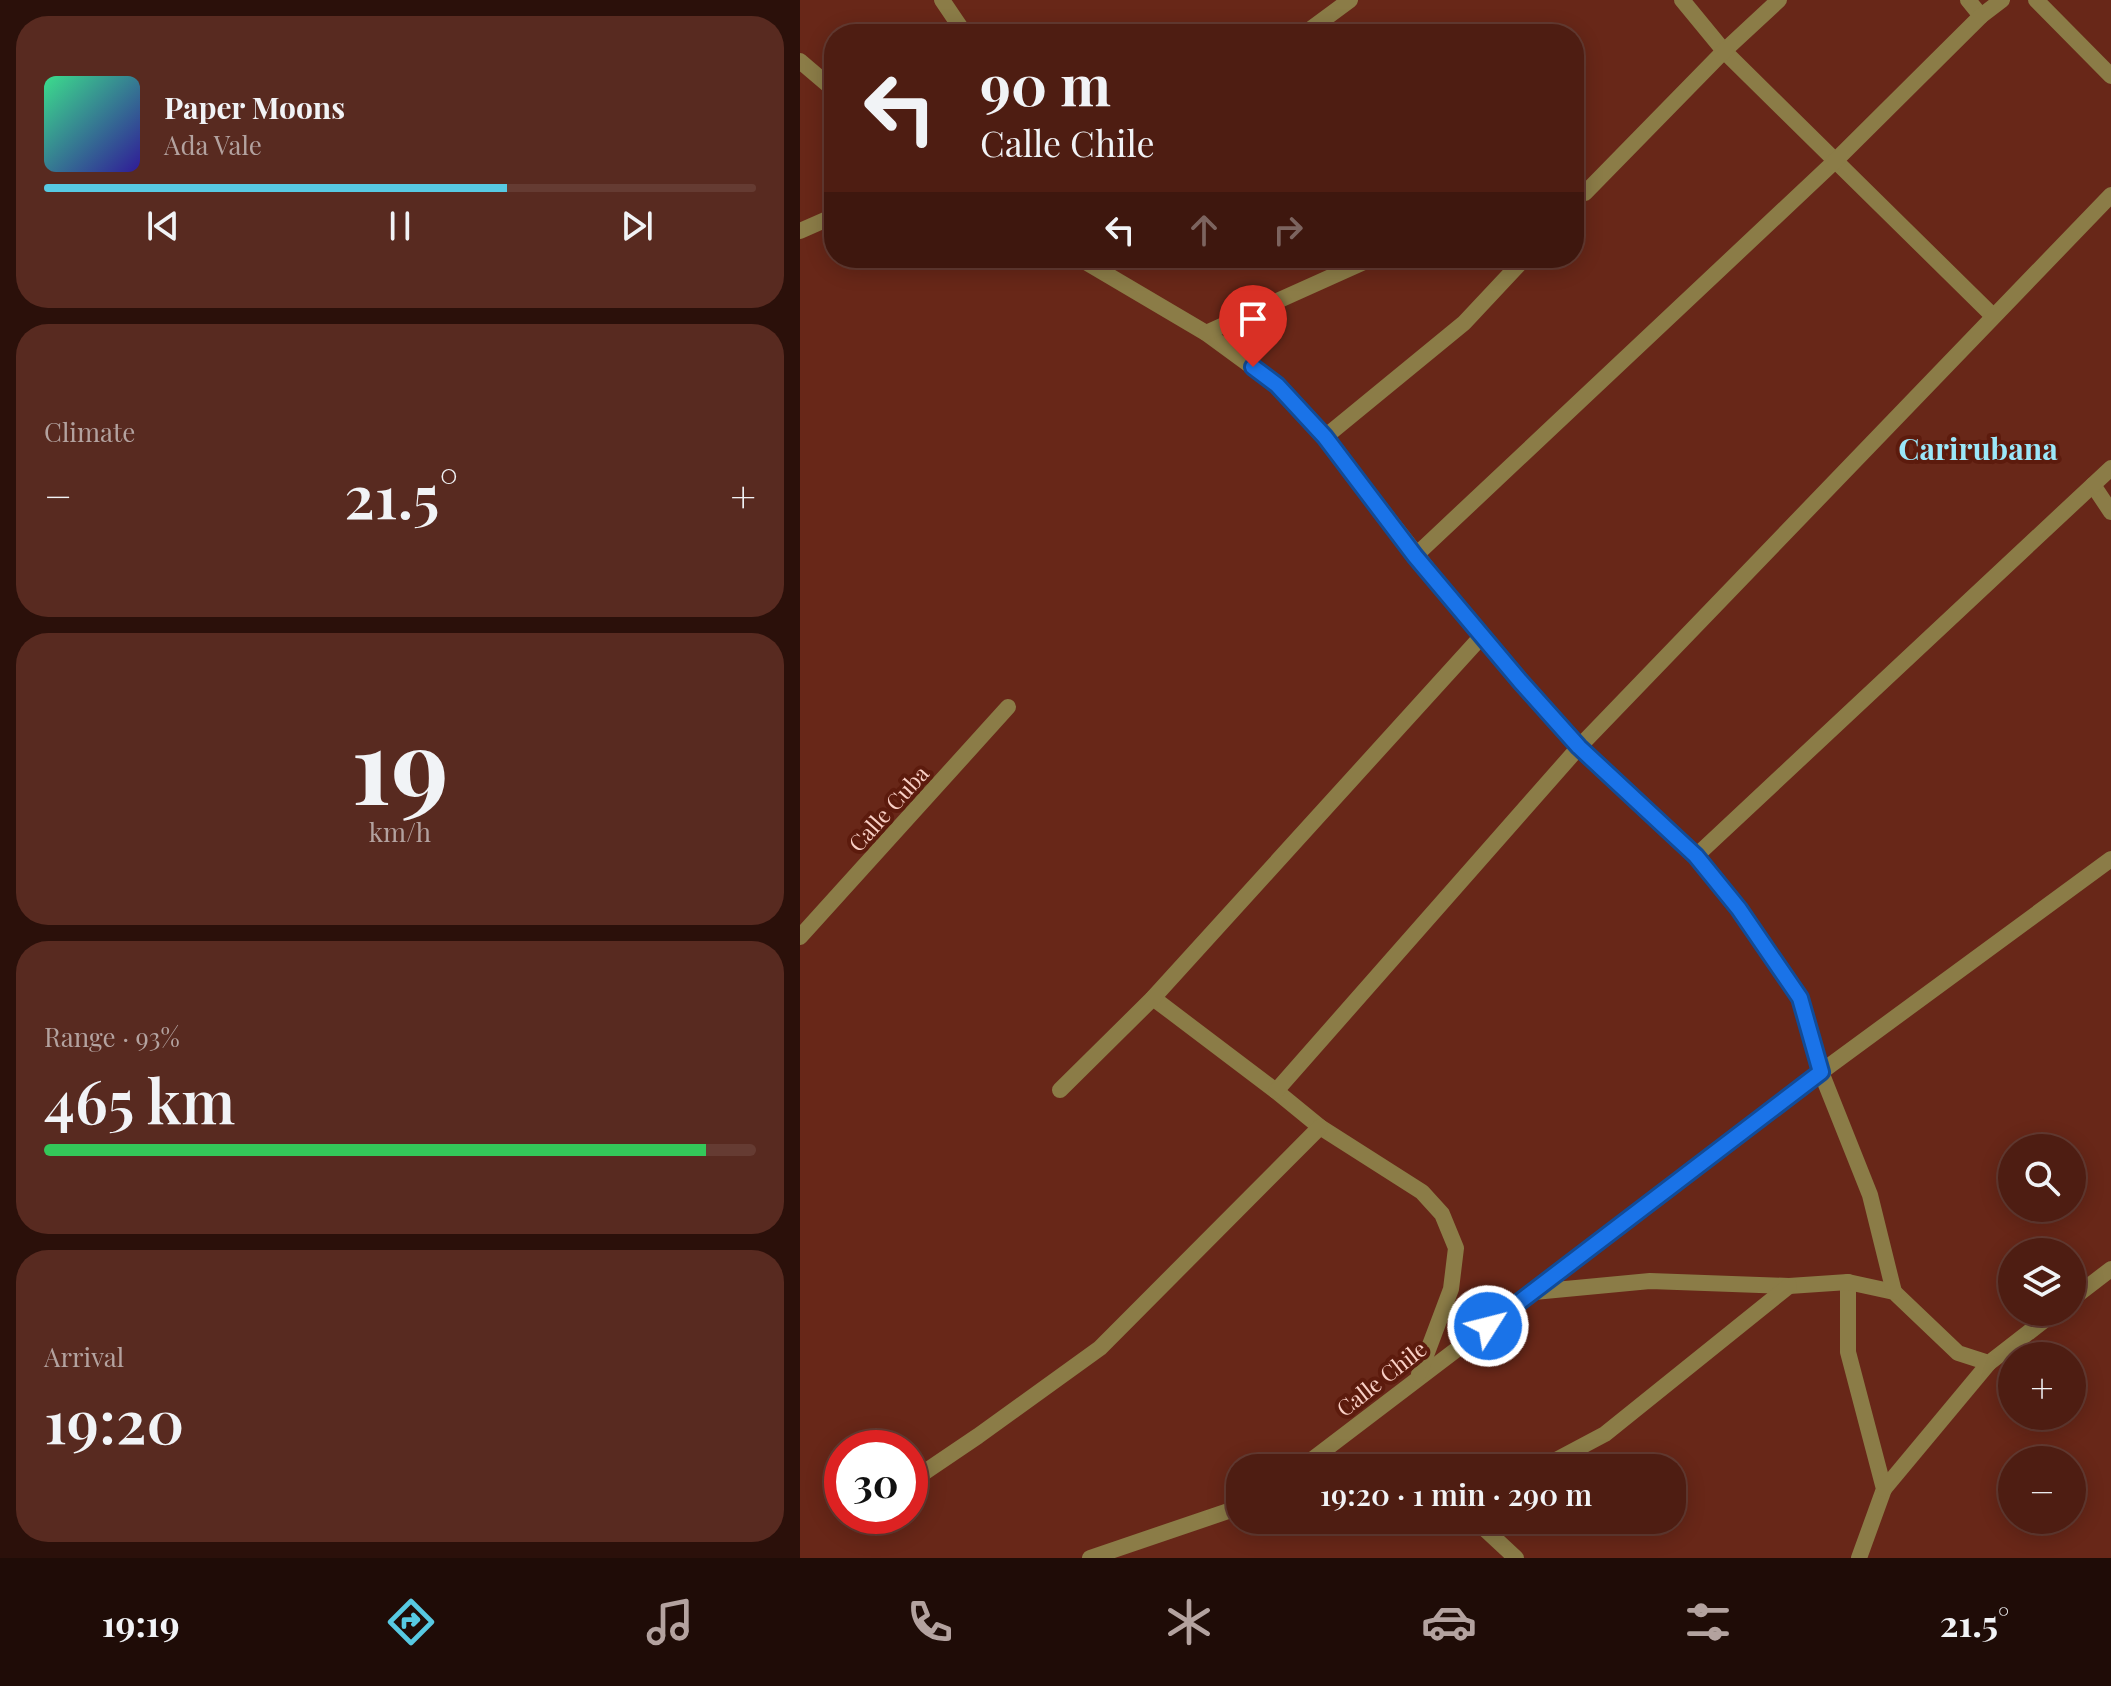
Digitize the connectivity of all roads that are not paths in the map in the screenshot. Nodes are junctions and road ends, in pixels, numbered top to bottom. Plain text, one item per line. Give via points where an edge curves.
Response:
1 (1350, 0) edge
2 (1682, 0) edge
3 (1779, 0) edge
4 (1968, 0) edge
5 (2002, 0) edge
6 (2036, 0) edge
7 (947, 2) edge
8 (1981, 16) junction
9 (959, 24) edge
10 (1318, 24) edge
11 (1724, 51) junction
12 (800, 61) edge
13 (2111, 76) edge
14 (824, 81) edge
15 (1834, 162) junction
16 (1584, 192) edge
17 (2111, 195) edge
18 (824, 220) edge
19 (800, 231) edge
20 (1096, 268) edge
21 (1351, 268) edge
22 (1516, 268) edge
23 (1993, 316) junction
24 (1206, 333) junction
25 (1325, 437) junction
26 (2111, 468) edge
27 (2093, 485) junction
28 (2111, 512) edge
29 (1415, 556) junction
30 (1481, 637) junction
31 (1008, 707) dead end
32 (1579, 747) junction
33 (1696, 856) junction
34 (2111, 859) edge
35 (800, 937) edge
36 (1153, 998) junction
37 (1821, 1072) junction
38 (1060, 1090) dead end
39 (1276, 1091) junction
40 (1320, 1127) junction
41 (2111, 1269) edge
42 (1848, 1282) junction
43 (1789, 1286) junction
44 (2086, 1288) edge
45 (1534, 1292) junction
46 (1894, 1292) junction
47 (2037, 1326) edge
48 (1989, 1363) junction
49 (1419, 1376) junction
50 (1319, 1454) edge
51 (1567, 1454) edge
52 (928, 1470) edge
53 (1884, 1489) junction
54 (1226, 1512) edge
55 (1490, 1534) edge
56 (1090, 1558) edge
57 (1516, 1558) edge
58 (1859, 1558) edge

1 - 10 street
2 - 11 street
3 - 11 street
4 - 8 street
5 - 8 street
6 - 13 street
7 - 9 street
8 - 15 street
11 - 15 street
11 - 16 street
12 - 14 street
15 - 23 street
15 - 29 street
17 - 23 street
18 - 19 street
20 - 24 street
21 - 24 street
22 - 25 street via 1464,323
23 - 32 street
24 - 25 street via 1277,385
25 - 29 street
26 - 27 street
27 - 28 street
27 - 33 street
29 - 30 street
30 - 32 street
30 - 36 street
31 - 35 street, Calle Cuba
32 - 33 street
32 - 39 street
33 - 37 street via 1800,998
34 - 37 street, Calle Chile
36 - 38 street
36 - 39 street
37 - 45 street, Calle Chile
37 - 46 street via 1870,1195
39 - 40 street
40 - 49 street via 1422,1192 1442,1214 1456,1248 1451,1289
40 - 52 street via 1100,1348
41 - 44 street
42 - 43 street
42 - 46 street
42 - 53 street via 1848,1352
43 - 45 street via 1650,1281
43 - 51 street via 1605,1434
45 - 49 street, Calle Chile
46 - 48 street via 1958,1353
47 - 48 street
48 - 53 street
49 - 50 street, Calle Chile
53 - 58 street
54 - 56 street
55 - 57 street

